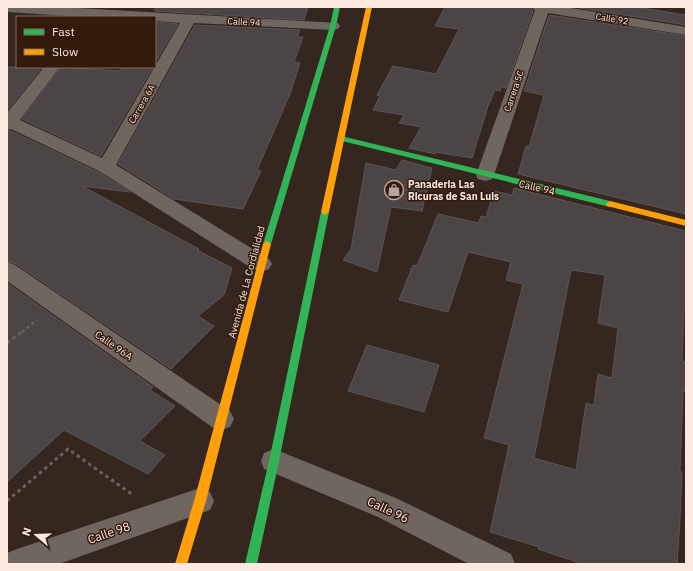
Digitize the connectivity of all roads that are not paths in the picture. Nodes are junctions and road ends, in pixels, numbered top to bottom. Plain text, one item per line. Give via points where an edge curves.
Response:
1 (337, 7) edge
2 (370, 7) edge
3 (542, 7) edge
4 (7, 8) edge
5 (94, 13) edge
6 (137, 16) edge
7 (156, 17) edge
8 (190, 19) junction
9 (333, 26) junction
10 (686, 31) edge
11 (51, 68) edge
12 (8, 124) edge
13 (341, 138) junction
14 (106, 167) junction
15 (485, 174) junction
16 (686, 223) edge
17 (261, 264) junction
18 (7, 270) edge
19 (221, 419) junction
20 (274, 460) junction
21 (200, 501) junction
22 (17, 564) edge
23 (181, 564) edge
24 (251, 564) edge
25 (500, 564) edge

1 - 9 main road, Avenida de La Cordialidad
2 - 13 main road
3 - 10 street, Calle 92
3 - 15 street, Carrera 5C
4 - 5 street
5 - 6 street
7 - 8 street, Calle 94
8 - 9 street, Calle 94
8 - 14 street, Carrera 6A
9 - 17 main road, Avenida de La Cordialidad
11 - 12 street
12 - 14 street
13 - 15 main road, Calle 94
13 - 20 main road
14 - 17 street
15 - 16 main road, Calle 94
17 - 19 main road, Avenida de La Cordialidad
18 - 19 street, Calle 96A
19 - 21 main road, Avenida de La Cordialidad
20 - 24 main road
20 - 25 street, Calle 96 via 388,508
21 - 22 street, Calle 98
21 - 23 main road, Avenida de La Cordialidad

